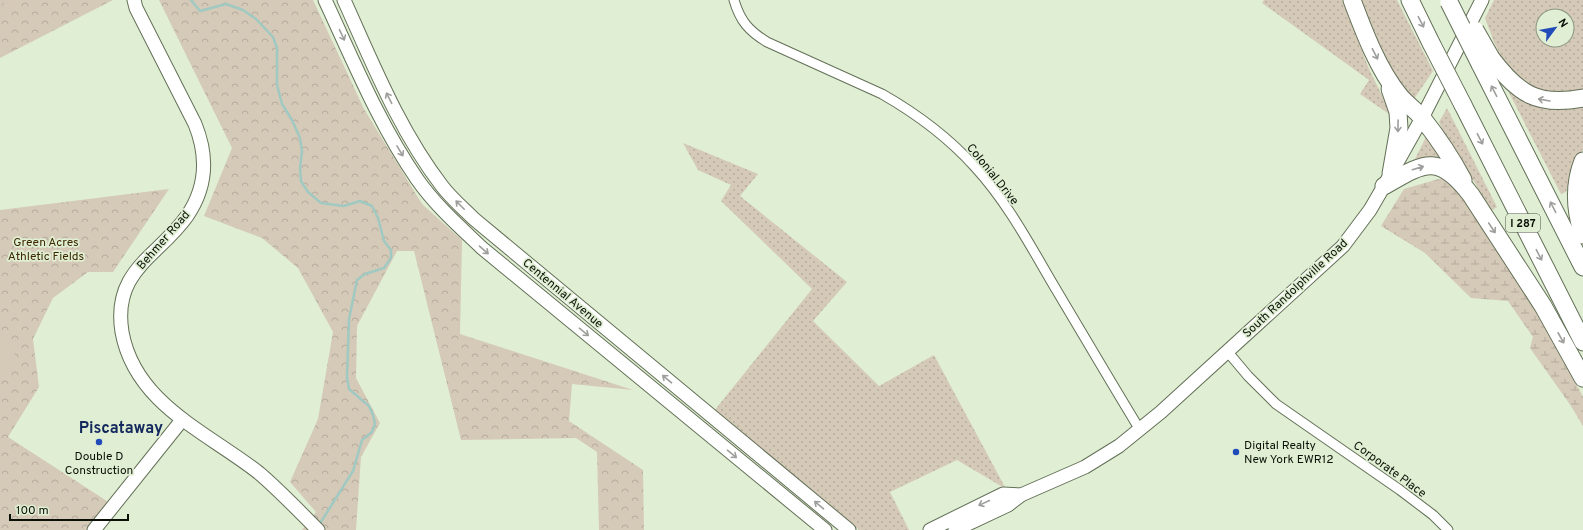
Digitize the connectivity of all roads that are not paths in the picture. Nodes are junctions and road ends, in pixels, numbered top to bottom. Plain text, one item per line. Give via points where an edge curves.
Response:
1 (134, 0) edge
2 (325, 0) edge
3 (344, 0) edge
4 (734, 0) edge
5 (1352, 0) edge
6 (1410, 0) edge
7 (1482, 0) edge
8 (1448, 1) edge
9 (1486, 61) junction
10 (1386, 75) junction
11 (1583, 98) edge
12 (1422, 118) junction
13 (1583, 161) edge
14 (1387, 180) junction
15 (1471, 195) junction
16 (1583, 235) edge
17 (1583, 267) edge
18 (1583, 342) edge
19 (1227, 351) junction
20 (1583, 378) edge
21 (182, 420) junction
22 (1140, 430) junction
23 (1020, 495) junction
24 (805, 513) junction
25 (314, 526) edge
26 (957, 529) edge
27 (94, 530) edge
28 (816, 530) edge
29 (825, 530) edge
30 (849, 530) edge
31 (930, 530) edge
32 (1448, 530) edge

1 - 21 main road, Behmer Road via 196,124 205,157 197,198 186,216 140,264 122,302 124,342 128,356 146,386
2 -> 24 main road, Centennial Avenue via 372,100 394,140 418,180 448,216 482,248
30 -> 3 main road, Centennial Avenue via 474,219 443,187 406,132
4 - 22 street, Colonial Drive via 742,20 755,35 896,102 946,138 975,167 1015,220
5 -> 10 highway via 1364,33
6 -> 18 highway, I 287, bridge
7 - 12 main road, South Randolphville Road
8 - 9 highway, I 287, bridge
11 -> 9 highway via 1561,102 1536,98 1513,84
17 -> 9 highway, I 287
10 - 12 highway via 1399,96
10 -> 14 highway via 1398,112 1399,128
12 - 14 main road, South Randolphville Road
12 - 15 highway via 1457,168
13 - 16 highway via 1577,177 1576,206
14 -> 15 highway via 1418,167 1436,166 1452,174
14 - 19 main road, South Randolphville Road via 1367,215 1343,246
15 -> 20 highway via 1543,306
19 - 22 main road, South Randolphville Road
19 - 32 street, Corporate Place via 1276,404 1400,490
21 - 25 main road, Behmer Road via 260,474
21 - 27 main road
22 - 23 main road, South Randolphville Road via 1085,467
23 - 26 main road, South Randolphville Road via 1008,505
23 -> 31 main road, South Randolphville Road via 1003,494
24 - 28 main road
24 - 29 main road, Centennial Avenue

